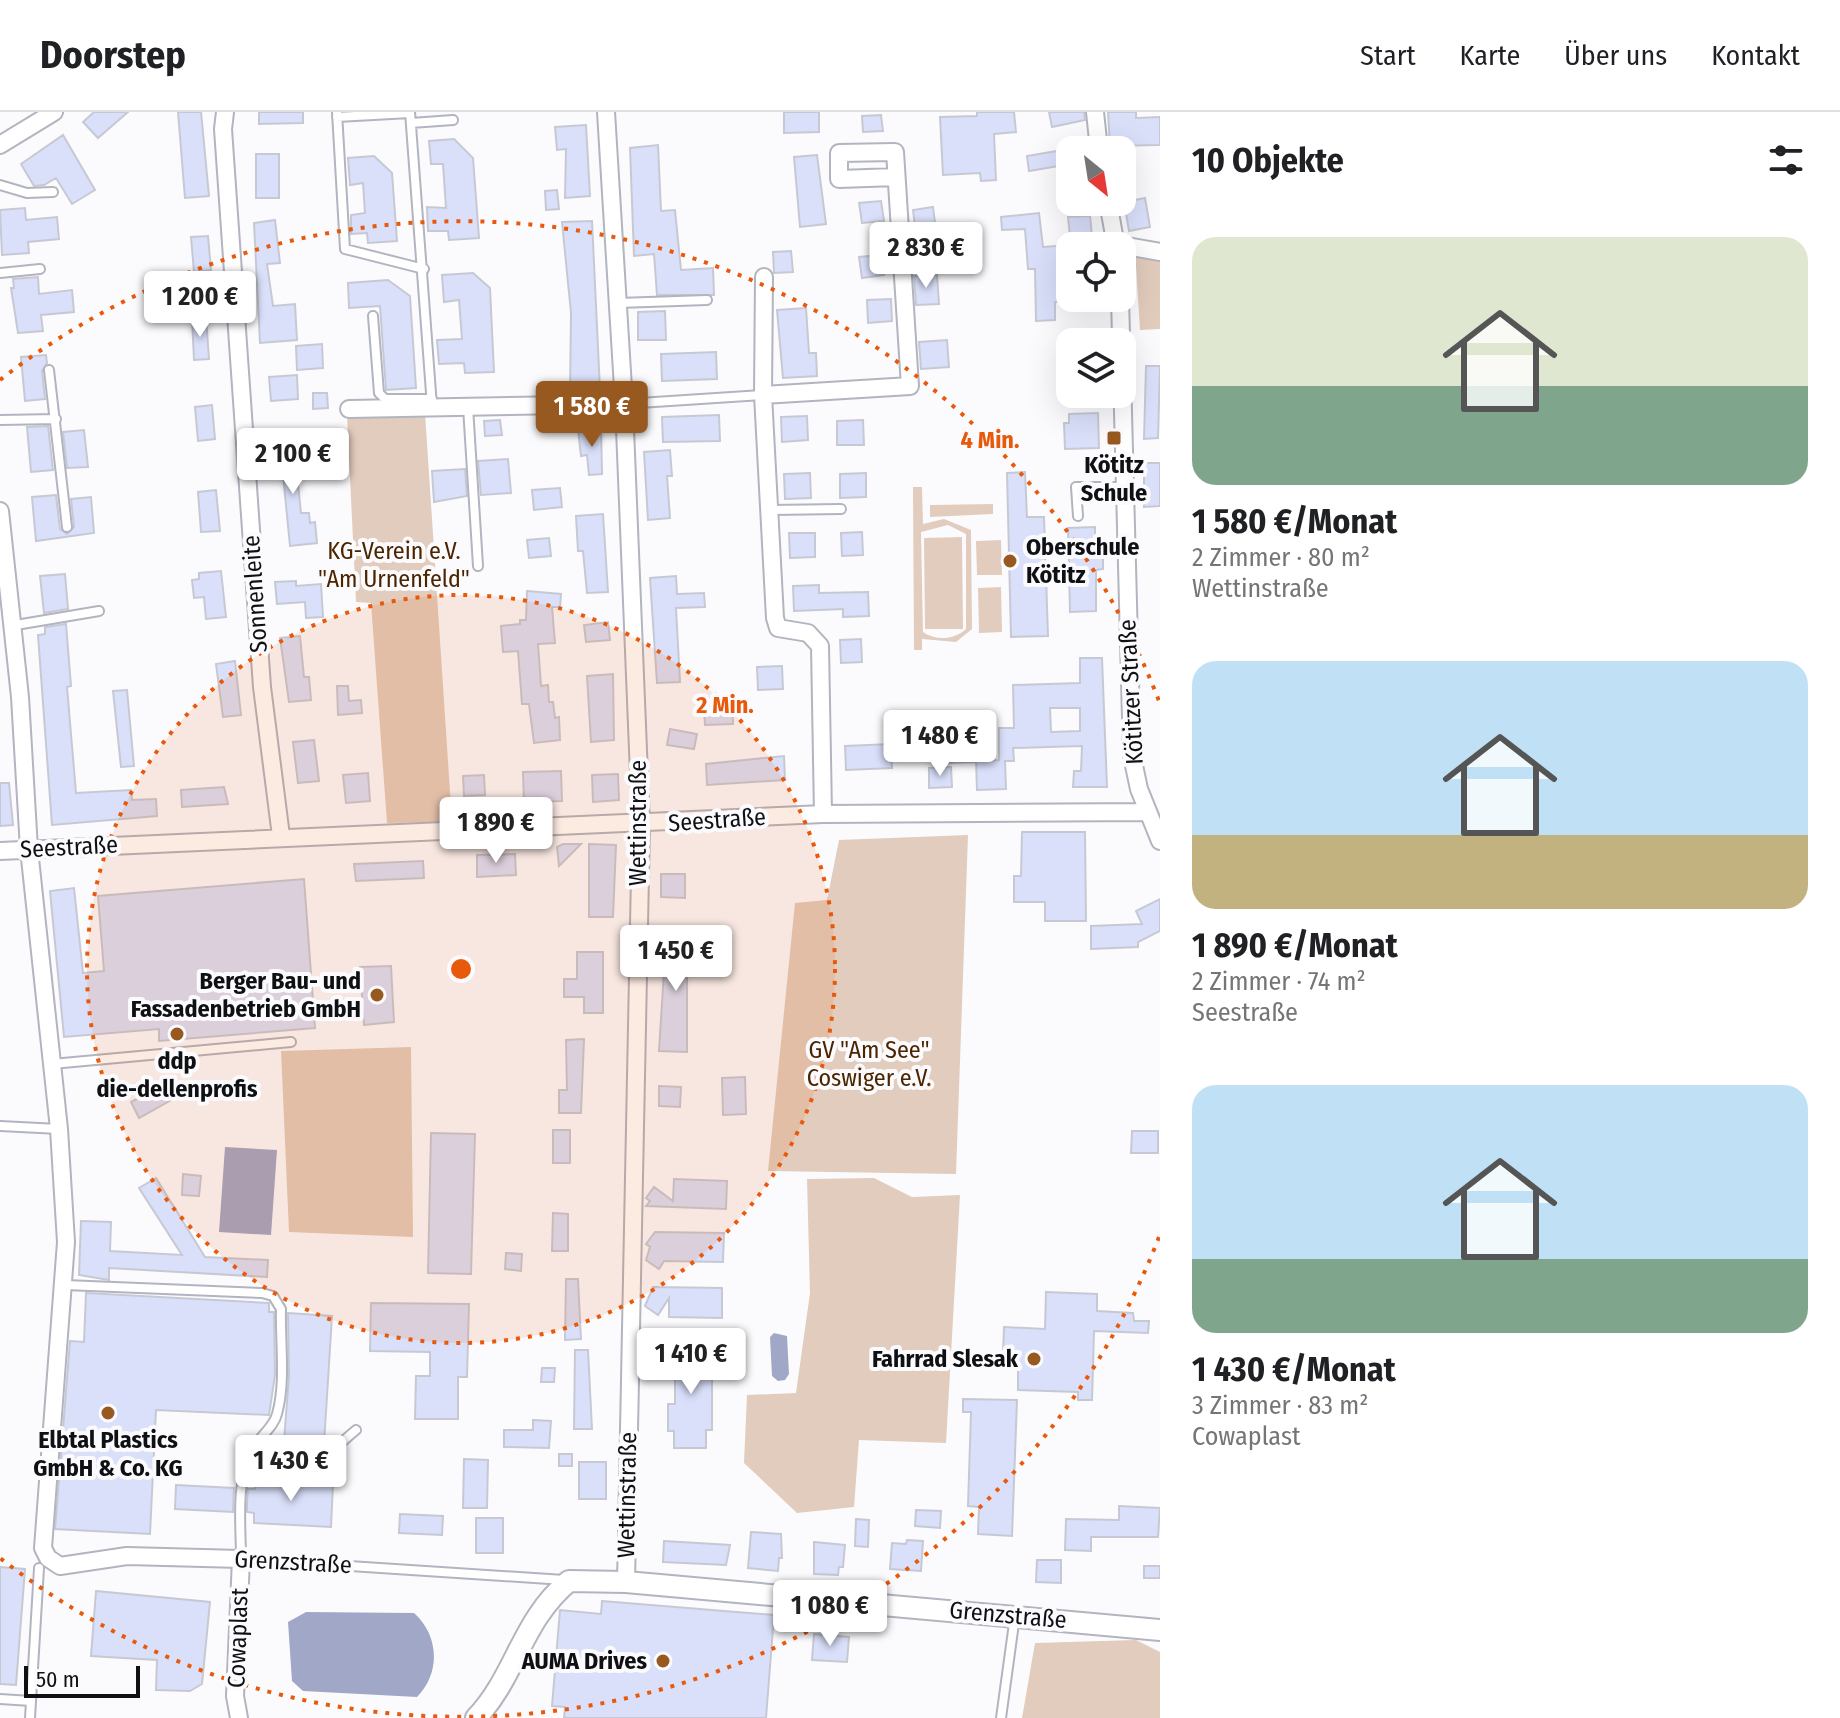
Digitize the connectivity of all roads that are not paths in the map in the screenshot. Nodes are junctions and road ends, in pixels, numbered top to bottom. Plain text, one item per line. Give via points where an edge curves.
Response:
1 (54, 112) edge
2 (225, 112) edge
3 (606, 112) edge
4 (1095, 112) edge
5 (337, 114) edge
6 (410, 116) edge
7 (453, 120) dead end
8 (1098, 136) edge
9 (0, 145) edge
10 (896, 177) dead end
11 (0, 185) edge
12 (53, 192) dead end
13 (1136, 248) edge
14 (1160, 252) edge
15 (40, 269) dead end
16 (424, 269) junction
17 (0, 273) edge
18 (764, 277) dead end
19 (707, 300) dead end
20 (618, 303) junction
21 (1120, 312) edge
22 (373, 316) dead end
23 (49, 370) dead end
24 (763, 395) junction
25 (432, 402) junction
26 (624, 404) junction
27 (468, 406) junction
28 (349, 409) dead end
29 (56, 419) junction
30 (0, 420) edge
31 (1125, 487) junction
32 (841, 509) dead end
33 (771, 510) junction
34 (0, 511) edge
35 (1078, 516) dead end
36 (67, 527) dead end
37 (478, 566) dead end
38 (99, 611) dead end
39 (10, 626) junction
40 (1146, 812) junction
41 (823, 814) junction
42 (641, 824) junction
43 (281, 836) junction
44 (1160, 841) edge
45 (29, 849) junction
46 (0, 851) edge
47 (291, 1042) dead end
48 (51, 1064) junction
49 (0, 1126) edge
50 (59, 1129) junction
51 (65, 1285) junction
52 (356, 1430) dead end
53 (245, 1470) junction
54 (241, 1559) junction
55 (39, 1568) dead end
56 (569, 1581) junction
57 (626, 1582) junction
58 (1015, 1616) junction
59 (1160, 1630) edge
60 (0, 1699) edge
61 (31, 1701) junction
62 (30, 1718) edge
63 (239, 1718) edge
64 (476, 1718) edge
65 (1001, 1718) edge

1 - 9 street
2 - 43 street, Sonnenleite via 262,687
3 - 20 street, Wettinstraße
4 - 8 street
5 - 6 lane
5 - 16 lane via 345,249
6 - 7 lane
6 - 16 lane
10 - 24 street via 910,386
11 - 12 lane via 27,193
13 - 14 street
15 - 17 lane
16 - 25 lane
18 - 24 street
19 - 20 lane
20 - 26 street, Wettinstraße
21 - 31 street, Kötitzer Straße
22 - 25 lane via 379,393 385,399
23 - 29 lane
24 - 26 lane
24 - 33 street
25 - 27 street
25 - 28 street
26 - 27 street
26 - 42 street, Wettinstraße
27 - 37 lane
29 - 30 lane
29 - 36 lane
31 - 35 lane via 1076,487
31 - 40 street, Kötitzer Straße via 1132,756
32 - 33 lane
33 - 41 street via 778,628 808,633 820,646
34 - 39 street
38 - 39 lane
39 - 45 street
40 - 41 street, Seestraße
40 - 44 street, Kötitzer Straße
41 - 42 street, Seestraße
42 - 43 street, Seestraße
42 - 57 street, Wettinstraße
43 - 45 street, Seestraße
45 - 46 street, Seestraße
45 - 48 street
47 - 48 lane
48 - 50 street
49 - 50 lane
50 - 51 street
51 - 53 lane via 273,1296 281,1309 277,1418 252,1450
51 - 54 street, Grenzstraße via 43,1532 48,1558 60,1566 127,1556
52 - 53 lane via 311,1472 291,1477
53 - 54 lane
54 - 56 lane, Grenzstraße
54 - 63 street, Cowaplast via 235,1696
55 - 61 lane
56 - 57 street, Grenzstraße
56 - 64 street via 540,1608 489,1704
57 - 58 street, Grenzstraße
58 - 59 street, Grenzstraße
58 - 65 lane
60 - 61 lane
61 - 62 lane

